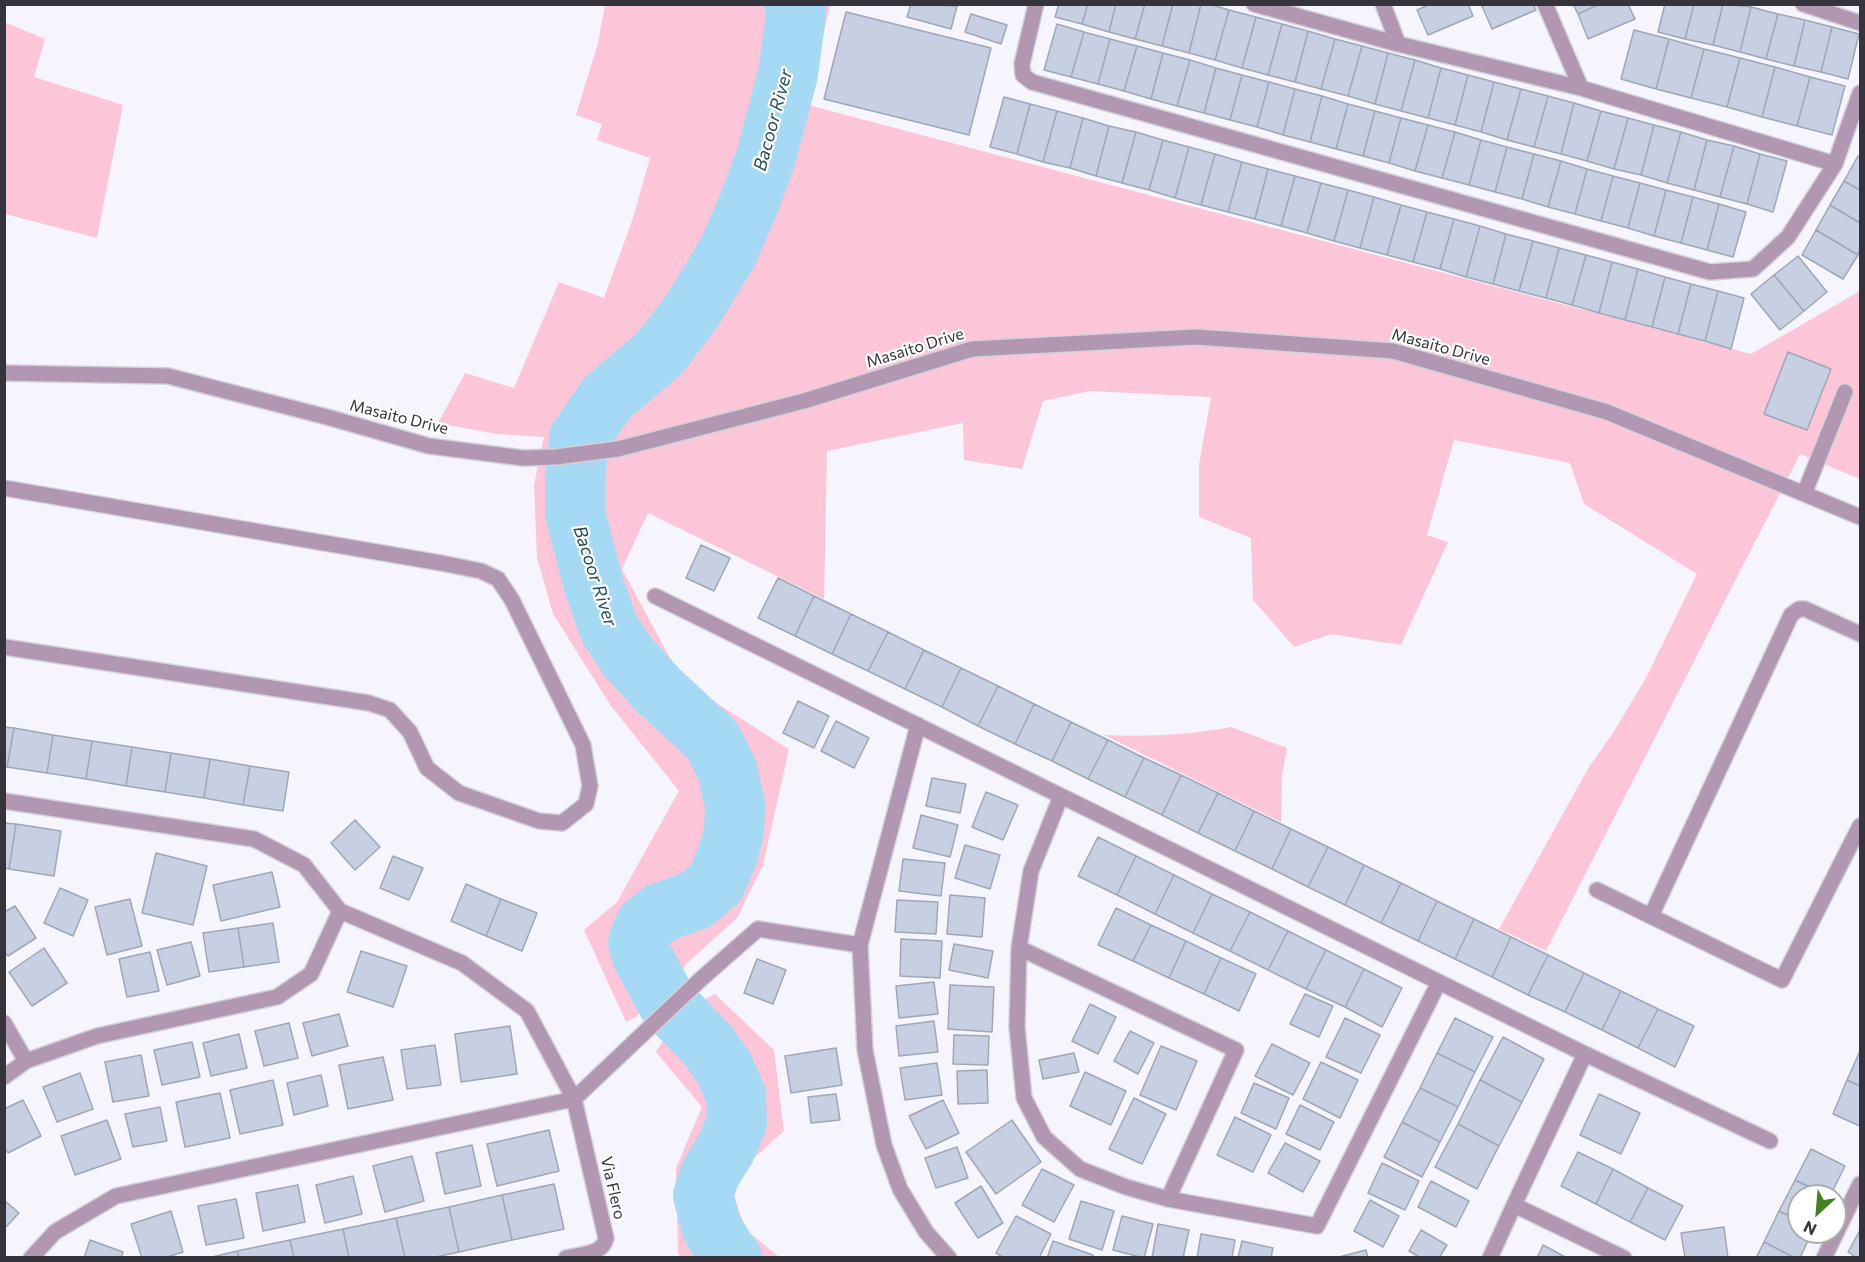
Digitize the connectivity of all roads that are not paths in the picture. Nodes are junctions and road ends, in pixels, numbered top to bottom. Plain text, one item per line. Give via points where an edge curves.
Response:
1 (1036, 4) edge
2 (1254, 4) edge
3 (1383, 4) edge
4 (1545, 4) edge
5 (1803, 4) edge
6 (1860, 23) edge
7 (1398, 44) junction
8 (1581, 88) junction
9 (1860, 93) edge
10 (1835, 164) junction
11 (4, 373) edge
12 (1845, 392) dead end
13 (4, 488) edge
14 (1804, 494) junction
15 (1860, 517) edge
16 (655, 596) dead end
17 (1860, 634) edge
18 (4, 647) edge
19 (918, 725) junction
20 (1061, 796) junction
21 (4, 801) edge
22 (1860, 826) edge
23 (1598, 890) dead end
24 (340, 911) junction
25 (1651, 916) junction
26 (860, 945) junction
27 (1018, 948) junction
28 (1439, 982) junction
29 (4, 1023) edge
30 (1585, 1054) junction
31 (26, 1061) junction
32 (4, 1077) edge
33 (574, 1099) junction
34 (1770, 1142) dead end
35 (1860, 1184) edge
36 (1168, 1199) junction
37 (1514, 1205) junction
38 (31, 1257) edge
39 (566, 1257) edge
40 (949, 1257) edge
41 (1490, 1257) edge
42 (1624, 1257) edge
43 (1824, 1257) edge

1 - 10 street via 1022,64 1023,75 1032,82 1710,272 1753,268 1788,237
2 - 7 street
3 - 7 street
4 - 8 street
5 - 6 street
7 - 8 street
8 - 10 street
9 - 10 street
11 - 14 street, Masaito Drive via 168,376 429,446 523,458 618,449 804,401 972,349 1196,337 1393,351 1607,412
12 - 14 street
13 - 18 street via 481,570 498,579 583,745 590,786 586,804 562,823 539,821 459,793 427,768 410,732 390,710 369,703
14 - 15 street, Masaito Drive
16 - 19 street
17 - 25 street via 1805,609 1791,615
19 - 20 street
19 - 26 street
20 - 27 street via 1031,871
20 - 28 street
21 - 24 street via 254,839 304,865
22 - 25 street via 1782,980
23 - 25 street
24 - 31 street via 311,974 277,997 97,1036
24 - 33 street via 462,963 527,1011
26 - 33 street via 758,929
26 - 40 street via 865,1050 884,1145 900,1189 926,1232
27 - 36 street via 1017,1027 1024,1098 1044,1137 1080,1169
27 - 36 street via 1236,1050
28 - 30 street
28 - 36 street via 1317,1226
29 - 31 street
30 - 34 street
30 - 37 street
31 - 32 street
33 - 38 street via 116,1196 54,1232
33 - 39 street, Via Flero via 606,1238 600,1250
35 - 43 street
37 - 41 street
37 - 42 street

